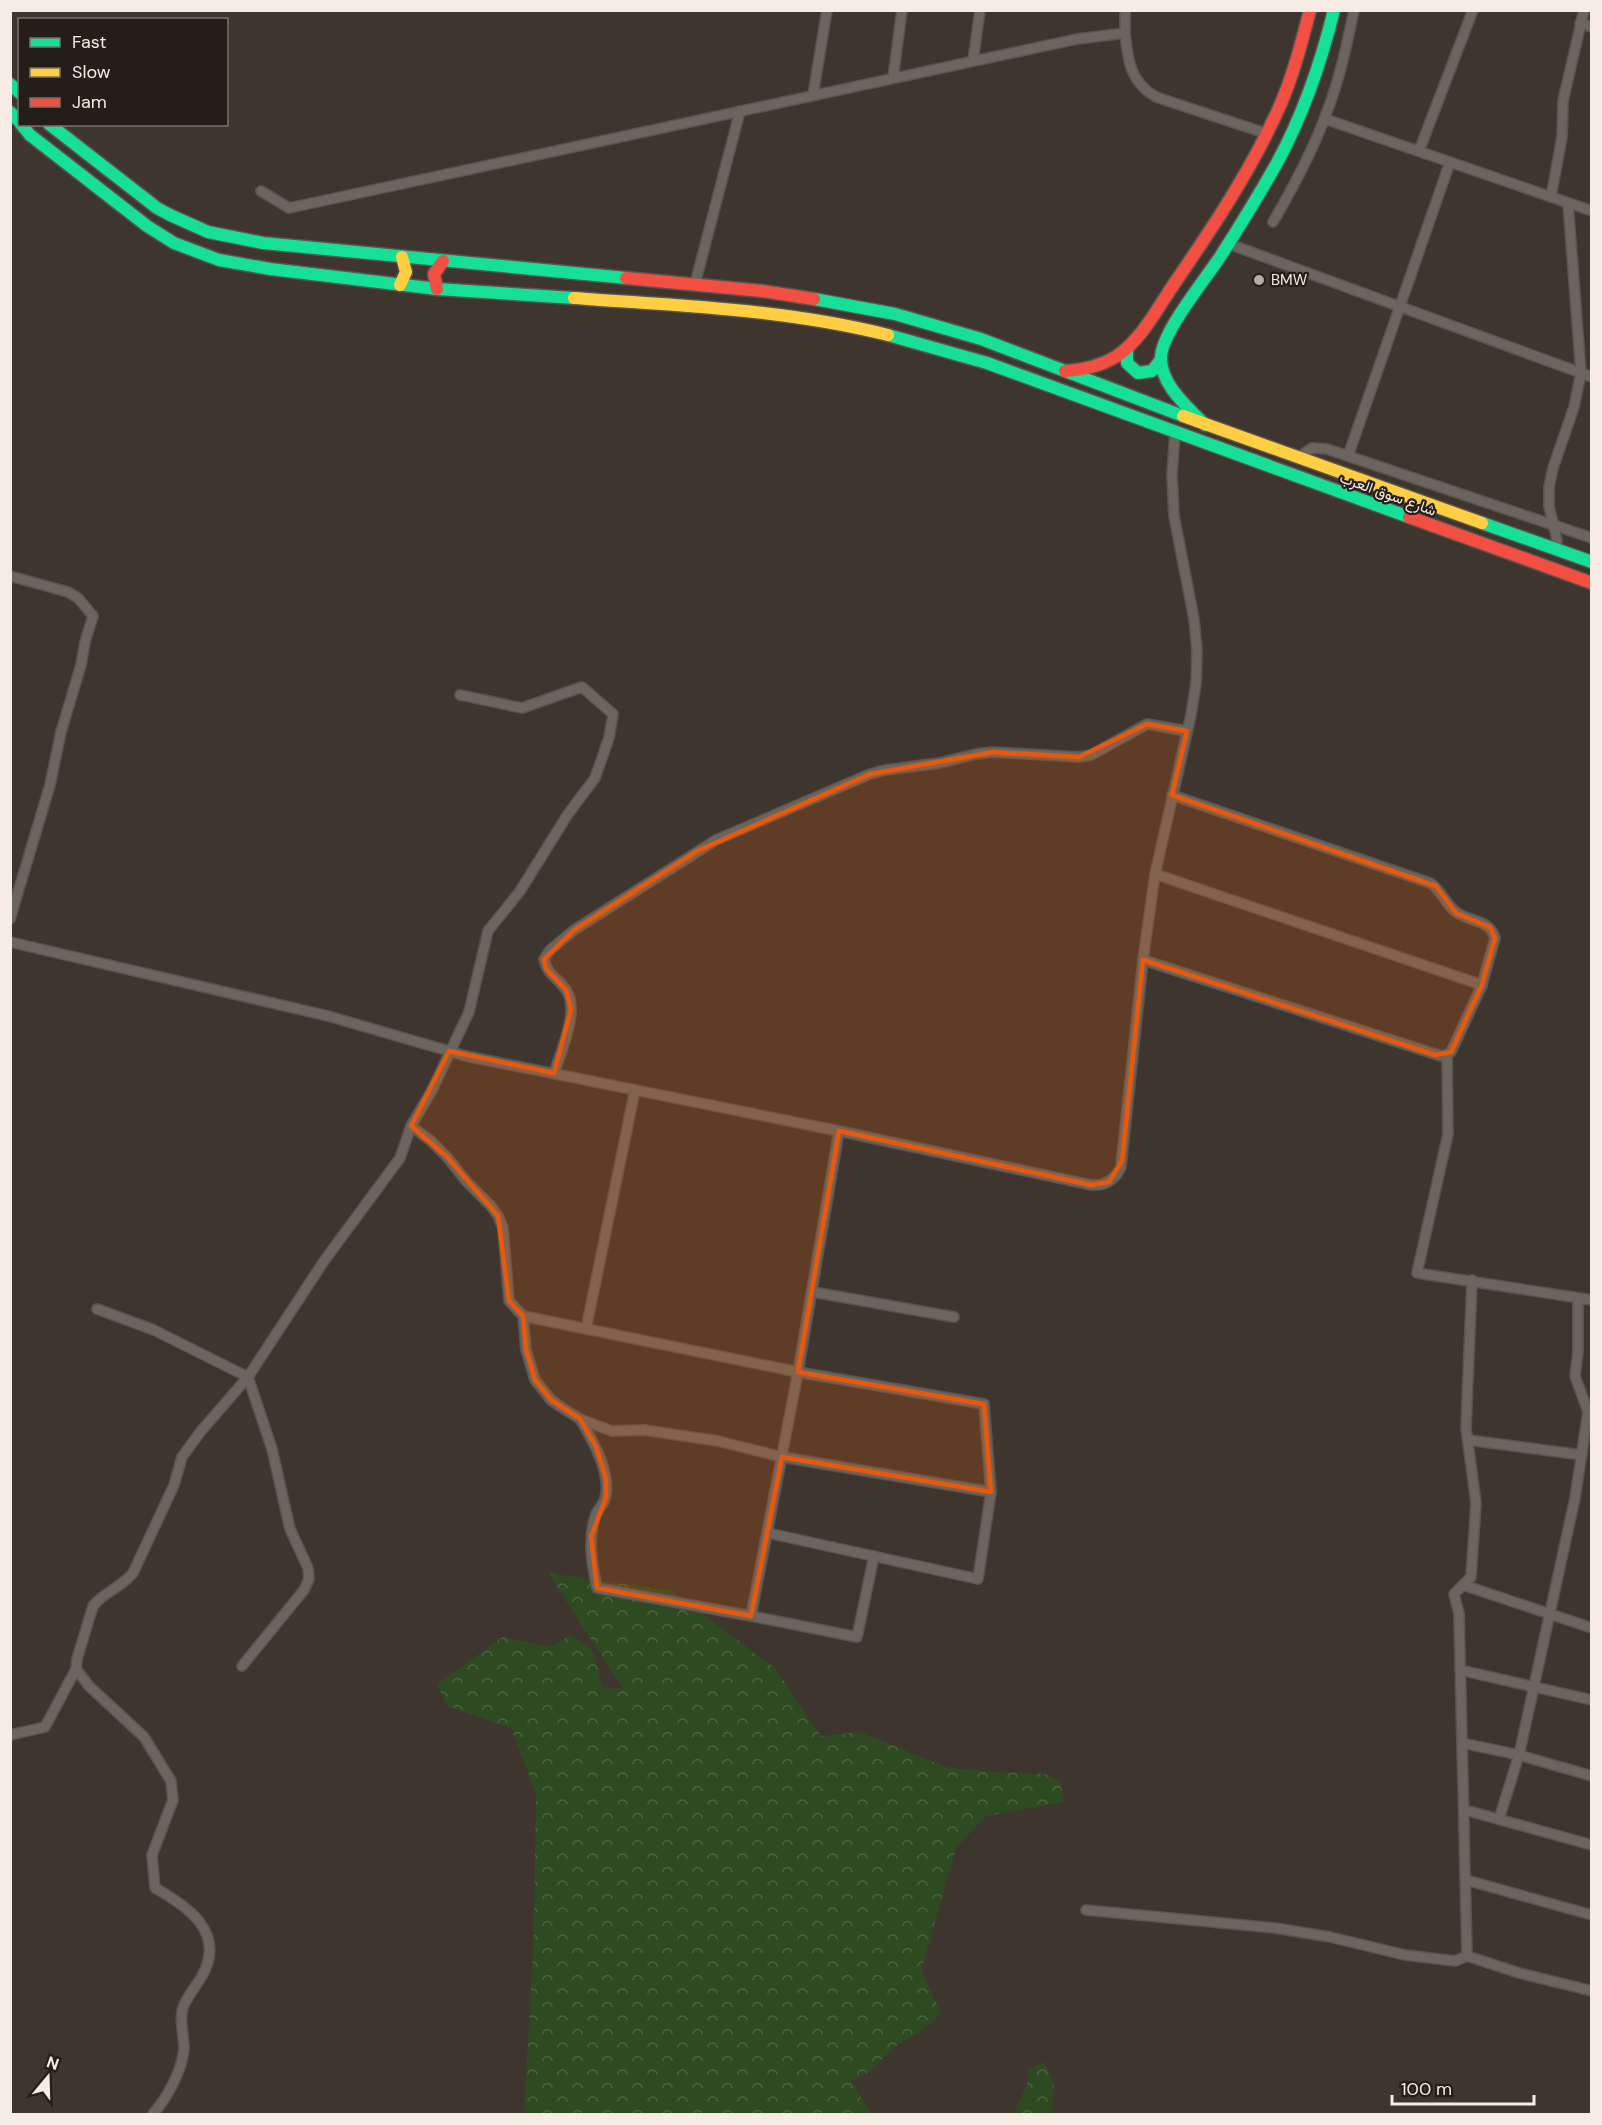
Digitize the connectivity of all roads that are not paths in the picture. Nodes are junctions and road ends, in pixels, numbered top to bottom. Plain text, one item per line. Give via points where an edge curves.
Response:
1 (827, 10) edge
2 (902, 10) edge
3 (980, 10) edge
4 (1125, 10) edge
5 (1310, 10) edge
6 (1334, 10) edge
7 (1354, 10) edge
8 (1473, 10) edge
9 (1584, 10) edge
10 (1580, 23) junction
11 (1592, 27) edge
12 (1125, 33) junction
13 (973, 61) junction
14 (893, 78) junction
15 (813, 95) junction
16 (740, 111) junction
17 (1325, 119) junction
18 (22, 126) edge
19 (44, 126) edge
20 (50, 126) edge
21 (1268, 134) junction
22 (30, 135) junction
23 (1419, 152) junction
24 (1450, 162) junction
25 (261, 191) dead end
26 (1551, 197) junction
27 (1568, 203) junction
28 (1592, 211) edge
29 (1273, 222) dead end
30 (1228, 244) junction
31 (402, 257) junction
32 (443, 261) junction
33 (695, 284) junction
34 (400, 285) junction
35 (437, 289) junction
36 (1400, 307) junction
37 (1127, 348) junction
38 (1160, 361) junction
39 (1065, 371) junction
40 (1581, 373) junction
41 (1592, 376) edge
42 (1205, 425) junction
43 (1175, 433) junction
44 (1348, 456) junction
45 (1299, 457) junction
46 (1554, 525) junction
47 (1592, 538) edge
48 (1556, 550) junction
49 (1592, 562) edge
50 (10, 576) edge
51 (1592, 583) edge
52 (460, 695) dead end
53 (1187, 731) junction
54 (1172, 795) junction
55 (1155, 874) junction
56 (10, 919) edge
57 (10, 942) edge
58 (1143, 960) junction
59 (1482, 985) junction
60 (449, 1051) junction
61 (1447, 1055) junction
62 (554, 1073) junction
63 (635, 1090) junction
64 (411, 1126) junction
65 (839, 1131) junction
66 (1472, 1280) junction
67 (813, 1292) junction
68 (1578, 1298) junction
69 (1592, 1300) edge
70 (97, 1309) dead end
71 (523, 1316) junction
72 (954, 1317) dead end
73 (586, 1329) junction
74 (798, 1372) junction
75 (248, 1377) junction
76 (1590, 1412) edge
77 (580, 1419) junction
78 (1468, 1440) junction
79 (1582, 1455) junction
80 (782, 1457) junction
81 (991, 1492) junction
82 (768, 1533) junction
83 (874, 1556) junction
84 (1463, 1585) junction
85 (751, 1616) junction
86 (1550, 1616) junction
87 (1592, 1628) edge
88 (242, 1666) dead end
89 (76, 1669) junction
90 (1460, 1670) junction
91 (1535, 1686) junction
92 (1592, 1700) edge
93 (10, 1736) edge
94 (1462, 1743) junction
95 (1519, 1755) junction
96 (1592, 1776) edge
97 (1465, 1810) junction
98 (1499, 1819) junction
99 (1592, 1845) edge
100 (1466, 1880) junction
101 (1086, 1910) dead end
102 (1592, 1915) edge
103 (1467, 1956) junction
104 (1592, 1991) edge
105 (153, 2115) edge

1 - 15 street
2 - 14 street
3 - 13 street
4 - 12 street
5 - 21 street via 1291,80
6 - 30 street via 1321,63 1299,122 1270,178
7 - 17 street
8 - 23 street
9 - 10 street
10 - 11 street
10 - 26 street via 1563,101 1562,137
12 - 13 street
12 - 21 street via 1132,75 1146,92
13 - 14 street
14 - 15 street
15 - 16 street
16 - 25 street via 289,208
16 - 33 street
17 - 23 street
17 - 29 street
18 - 22 street, شارع سوق العرب
19 - 22 street
20 - 31 street via 157,208 199,230 244,241
21 - 37 street via 1227,206
22 - 34 street, شارع سوق العرب via 147,226 189,249 245,266
23 - 24 street
24 - 26 street
24 - 36 street
26 - 27 street
27 - 28 street
27 - 40 street
30 - 36 street
30 - 38 street via 1165,341
31 - 32 street
31 - 34 street via 406,274
32 - 33 street
32 - 35 street via 434,271
33 - 39 street via 807,297 895,314 981,339
34 - 35 street, شارع سوق العرب
35 - 43 street, شارع سوق العرب via 759,311 852,326 987,363
36 - 40 street
36 - 44 street
37 - 38 street via 1128,365 1138,373 1152,371
37 - 39 street via 1098,366
38 - 42 street via 1167,381
39 - 42 street
40 - 41 street
40 - 46 street via 1551,478 1549,497
42 - 45 street
43 - 51 street, شارع سوق العرب
43 - 53 street via 1174,516 1197,651
44 - 45 street via 1317,448
44 - 46 street
45 - 48 street
46 - 47 street
46 - 48 street
48 - 49 street
50 - 56 street via 68,592 93,616 50,785
52 - 60 street via 522,708 582,687 613,714 595,778 520,891 488,931 469,1012
53 - 54 street
53 - 62 street via 1147,723 1091,755 993,752 885,770 716,840 574,930 550,950 544,959 546,969 566,990 571,1009
54 - 55 street
54 - 59 street via 1436,886 1456,913 1484,924 1493,932 1495,938
55 - 58 street
55 - 59 street
57 - 60 street via 328,1016
58 - 61 street via 1435,1055
58 - 65 street via 1122,1161 1119,1173 1109,1182 1091,1185
59 - 61 street
60 - 62 street
60 - 64 street
61 - 66 street via 1448,1134 1417,1273
62 - 63 street
63 - 65 street
63 - 73 street
64 - 71 street via 431,1141 498,1216 503,1228 509,1301
64 - 75 street via 400,1158 324,1261
65 - 67 street
66 - 68 street
66 - 78 street
67 - 72 street
67 - 74 street
68 - 69 street
68 - 76 street via 1575,1376
70 - 75 street via 154,1330
71 - 73 street
71 - 77 street via 526,1350 536,1380 551,1400
73 - 74 street
74 - 80 street
74 - 81 street via 984,1404
75 - 88 street via 272,1449 290,1529 309,1576 304,1590
75 - 89 street via 182,1457 174,1485 133,1573 93,1606
76 - 79 street
77 - 80 street via 612,1431 644,1430 718,1441
77 - 85 street via 597,1447 606,1479 606,1497 596,1514 591,1537 597,1588
78 - 79 street
78 - 84 street via 1476,1503 1471,1577
79 - 86 street
80 - 81 street
80 - 82 street
81 - 83 street via 978,1579
82 - 83 street
82 - 85 street
83 - 85 street via 857,1637
84 - 86 street
84 - 90 street via 1454,1594 1459,1614
86 - 87 street
86 - 91 street
89 - 93 street via 45,1726
89 - 105 street via 144,1737 171,1780 173,1800 152,1855 155,1888 196,1916 208,1940 208,1962 182,2011 184,2051 180,2064
90 - 91 street
90 - 94 street
91 - 92 street
91 - 95 street
94 - 95 street
94 - 97 street
95 - 96 street
95 - 98 street
97 - 98 street
97 - 100 street
98 - 99 street
100 - 102 street
100 - 103 street
101 - 103 street via 1275,1928 1405,1955 1455,1960
103 - 104 street

